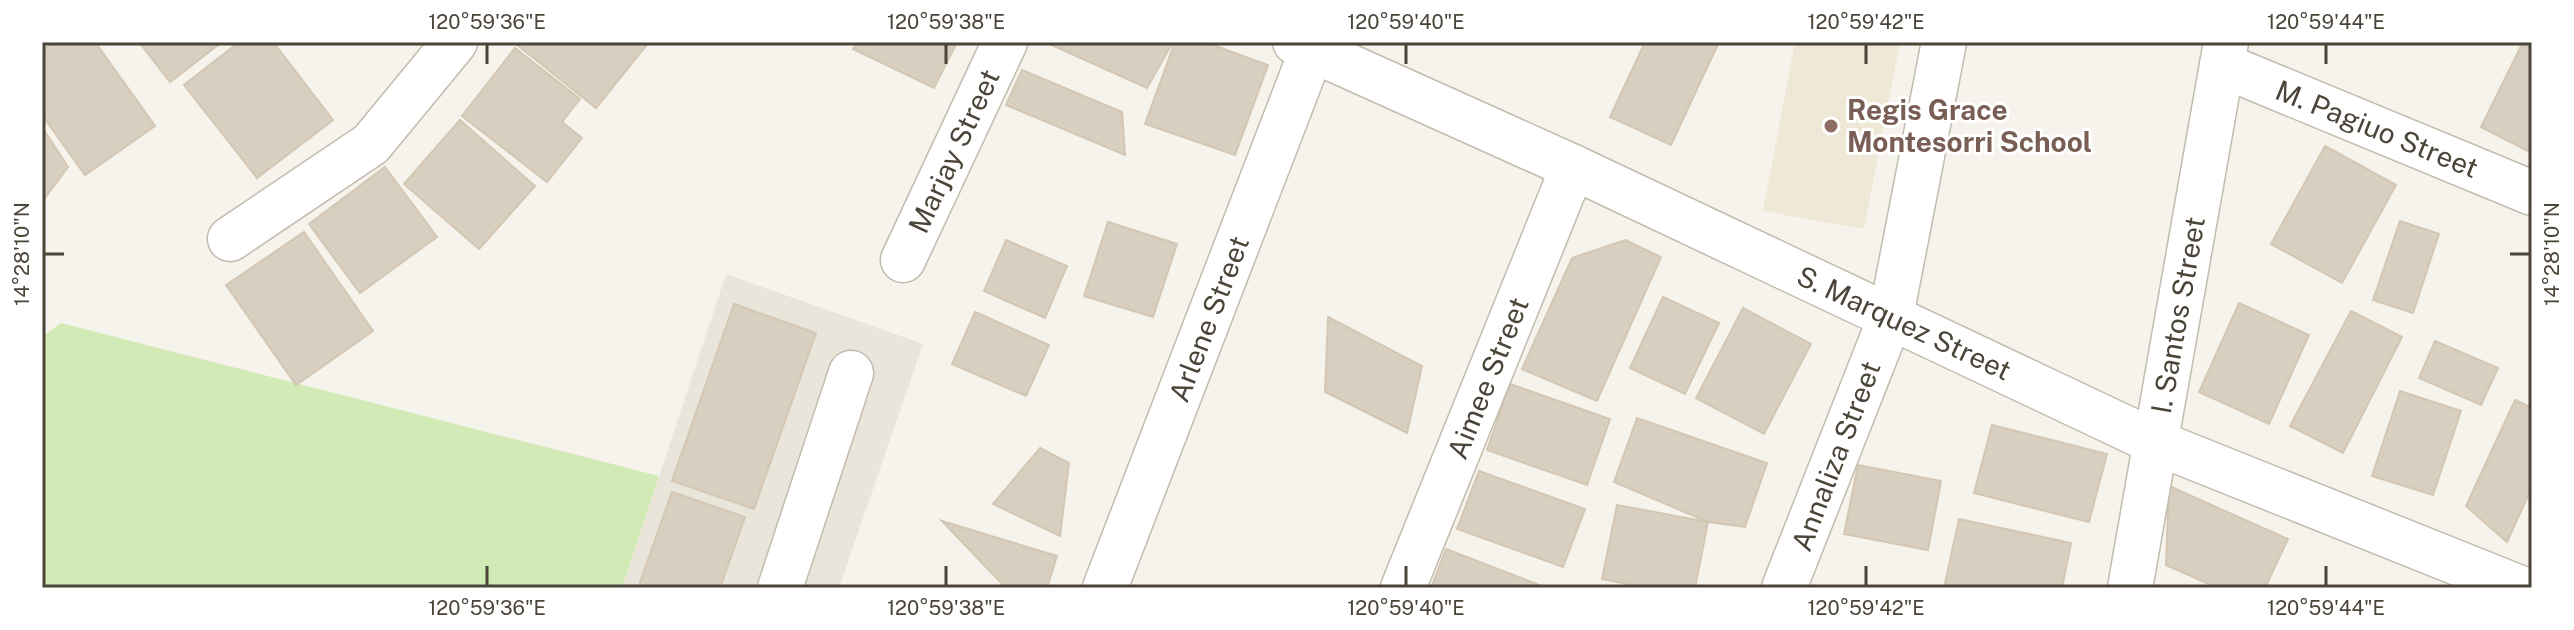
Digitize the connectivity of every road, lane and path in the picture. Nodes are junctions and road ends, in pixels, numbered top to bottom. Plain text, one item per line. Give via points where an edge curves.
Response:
1 (455, 42) edge
2 (1005, 42) edge
3 (1944, 42) edge
4 (1304, 46) edge
5 (2224, 54) edge
6 (1573, 167) junction
7 (2532, 193) edge
8 (230, 239) dead end
9 (903, 260) dead end
10 (1891, 316) junction
11 (851, 373) dead end
12 (2155, 442) junction
13 (780, 588) edge
14 (1105, 588) edge
15 (1403, 588) edge
16 (1784, 588) edge
17 (2130, 588) edge
18 (2520, 588) edge

1 - 8 street via 371,144
2 - 9 street, Marjay Street
3 - 10 street, Annaliza Street
4 - 6 street, S. Marquez Street
4 - 14 street, Arlene Street
5 - 7 street, M. Pagiuo Street
5 - 12 street, I. Santos Street
6 - 10 street, S. Marquez Street
6 - 15 street, Aimee Street
10 - 12 street, S. Marquez Street
10 - 16 street, Annaliza Street
11 - 13 street
12 - 17 street, I. Santos Street
12 - 18 street, S. Marquez Street

